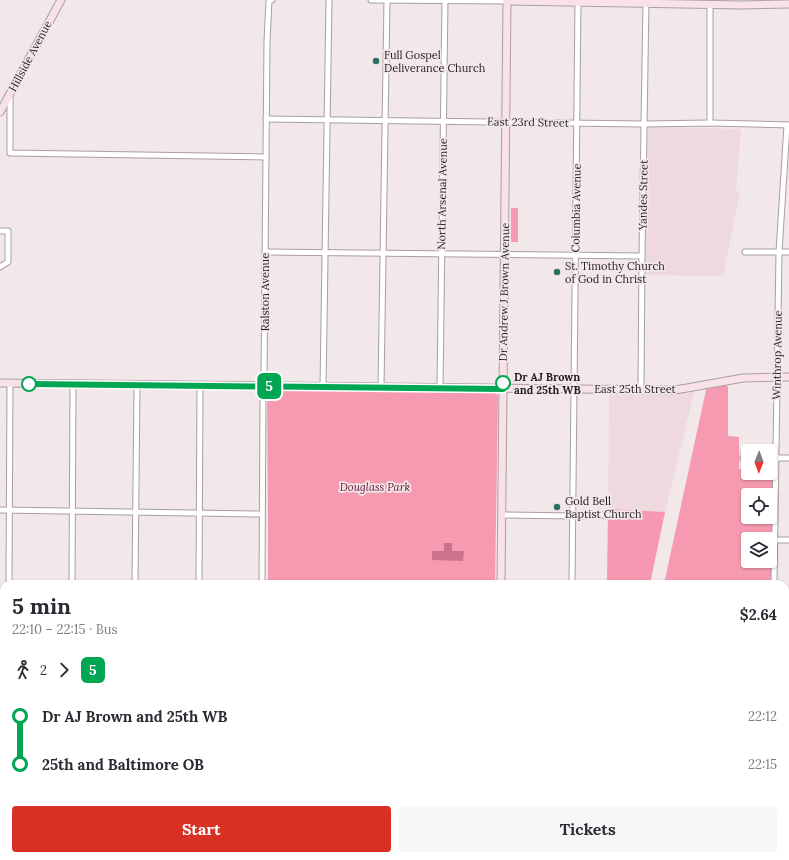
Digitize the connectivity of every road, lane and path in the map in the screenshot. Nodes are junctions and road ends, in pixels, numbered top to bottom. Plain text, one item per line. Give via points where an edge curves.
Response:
1 (61, 0) edge
2 (271, 0) edge
3 (329, 0) edge
4 (371, 0) edge
5 (387, 0) edge
6 (445, 0) edge
7 (507, 1) edge
8 (578, 1) edge
9 (646, 2) edge
10 (710, 4) junction
11 (789, 4) edge
12 (10, 93) junction
13 (0, 112) edge
14 (266, 119) junction
15 (326, 120) junction
16 (385, 120) junction
17 (443, 121) junction
18 (506, 122) junction
19 (577, 123) junction
20 (710, 123) junction
21 (644, 124) junction
22 (788, 125) edge
23 (266, 157) junction
24 (0, 231) edge
25 (265, 252) junction
26 (745, 252) dead end
27 (778, 252) junction
28 (789, 252) edge
29 (325, 253) junction
30 (383, 254) junction
31 (441, 254) junction
32 (504, 255) junction
33 (575, 255) junction
34 (642, 256) junction
35 (0, 267) edge
36 (777, 377) junction
37 (789, 377) edge
38 (0, 383) edge
39 (10, 383) junction
40 (73, 384) junction
41 (137, 385) junction
42 (200, 385) junction
43 (264, 386) junction
44 (323, 386) junction
45 (381, 388) junction
46 (440, 388) junction
47 (503, 389) junction
48 (574, 389) junction
49 (641, 390) junction
50 (776, 444) edge
51 (777, 458) edge
52 (789, 458) edge
53 (775, 480) edge
54 (0, 510) edge
55 (9, 510) junction
56 (72, 511) junction
57 (136, 512) junction
58 (199, 513) junction
59 (262, 514) junction
60 (502, 515) junction
61 (607, 515) dead end
62 (573, 516) junction
63 (772, 532) edge
64 (777, 540) edge
65 (789, 540) edge
66 (773, 568) edge
67 (8, 580) edge
68 (72, 580) edge
69 (135, 580) edge
70 (199, 580) edge
71 (262, 580) edge
72 (501, 580) edge
73 (572, 580) edge
74 (774, 580) edge

1 - 12 street, Hillside Avenue
2 - 14 street, Ralston Avenue via 267,41
3 - 15 street
4 - 5 street
5 - 6 street
5 - 16 street
6 - 7 street
6 - 17 street, North Arsenal Avenue
7 - 8 street
7 - 18 street, Dr Andrew J Brown Avenue
8 - 9 street
8 - 19 street, Columbia Avenue
9 - 10 street
9 - 21 street, Yandes Street
10 - 11 street
10 - 20 street
12 - 13 street, Hillside Avenue
12 - 23 street via 10,153
14 - 15 street, East 23rd Street
14 - 23 street, Ralston Avenue
15 - 16 street, East 23rd Street
15 - 29 street
16 - 17 street, East 23rd Street
16 - 30 street
17 - 18 street, East 23rd Street
17 - 31 street, North Arsenal Avenue
18 - 19 street, East 23rd Street
18 - 32 street, Dr Andrew J Brown Avenue
19 - 21 street, East 23rd Street
19 - 33 street, Columbia Avenue
20 - 21 street, East 23rd Street
20 - 22 street, East 23rd Street
21 - 34 street, Yandes Street
22 - 27 street, Winthrop Avenue
23 - 25 street, Ralston Avenue
24 - 35 street via 8,231 8,262
25 - 29 street
25 - 43 street, Ralston Avenue
26 - 27 street
27 - 28 street
27 - 36 street, Winthrop Avenue
29 - 30 street
29 - 44 street
30 - 31 street
30 - 45 street
31 - 32 street
31 - 46 street, North Arsenal Avenue
32 - 33 street
32 - 47 street, Dr Andrew J Brown Avenue
33 - 34 street
33 - 48 street, Columbia Avenue
34 - 49 street, Yandes Street
36 - 37 street, East 25th Street
36 - 49 street, East 25th Street via 743,378 679,389
36 - 50 street, Winthrop Avenue
38 - 39 street, East 25th Street
39 - 40 street, East 25th Street
39 - 55 street
40 - 41 street, East 25th Street
40 - 56 street
41 - 42 street, East 25th Street
41 - 57 street
42 - 43 street, East 25th Street
42 - 58 street
43 - 44 street, East 25th Street
43 - 59 street, Ralston Avenue
44 - 45 street, East 25th Street
45 - 46 street, East 25th Street
46 - 47 street, East 25th Street
47 - 48 street, East 25th Street
47 - 60 street, Dr Andrew J Brown Avenue
48 - 49 street, East 25th Street
48 - 62 street, Columbia Avenue
51 - 52 street
53 - 63 street, Winthrop Avenue
54 - 55 street
55 - 56 street
55 - 67 street
56 - 57 street
56 - 68 street
57 - 58 street
57 - 69 street
58 - 59 street
58 - 70 street
59 - 71 street, Ralston Avenue
60 - 62 street
60 - 72 street, Dr Andrew J Brown Avenue
61 - 62 street
62 - 73 street, Columbia Avenue
64 - 65 street
66 - 74 street, Winthrop Avenue

